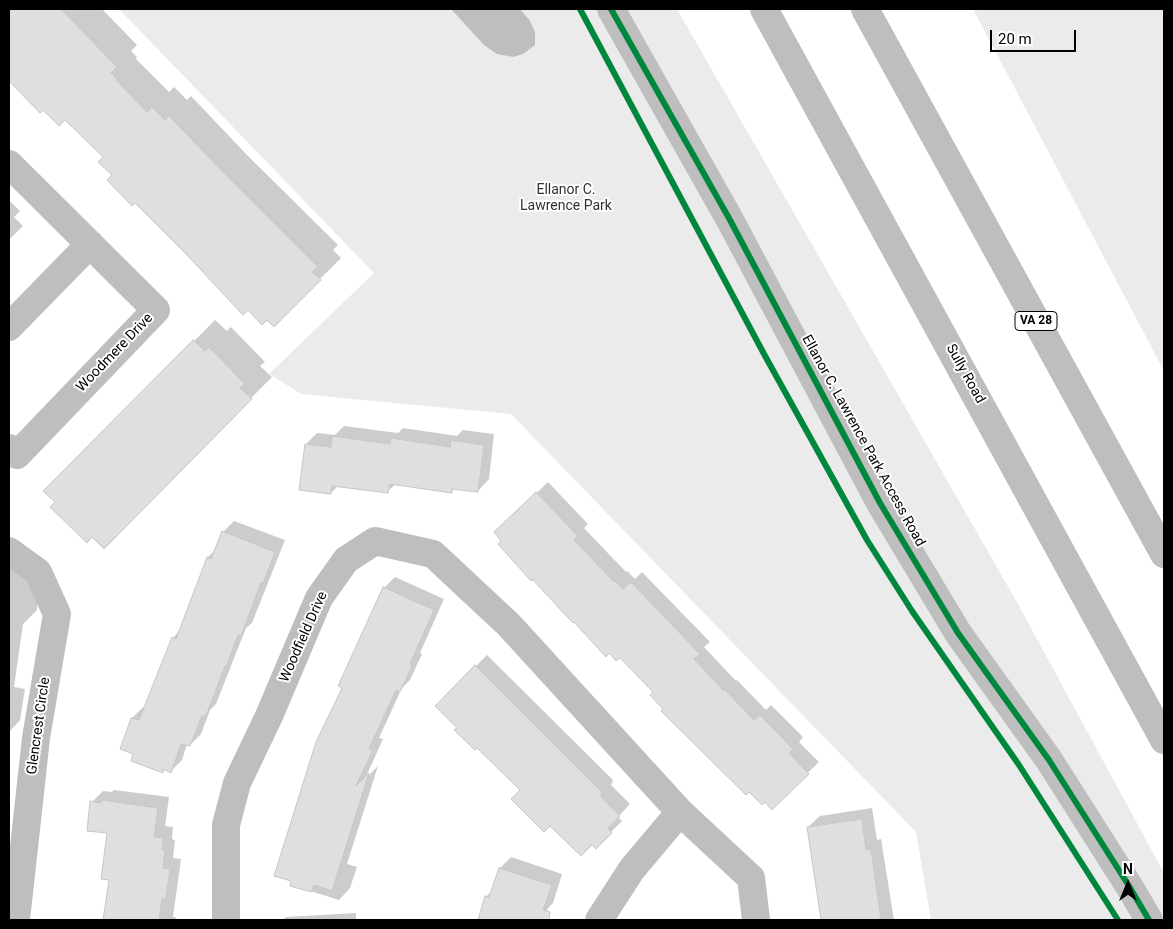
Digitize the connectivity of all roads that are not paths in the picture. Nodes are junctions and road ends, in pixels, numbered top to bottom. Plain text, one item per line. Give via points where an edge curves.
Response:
1 (611, 9) edge
2 (764, 9) edge
3 (864, 9) edge
4 (9, 164) edge
5 (90, 244) junction
6 (9, 327) edge
7 (9, 448) edge
8 (9, 551) edge
9 (1164, 554) edge
10 (1164, 740) edge
11 (680, 812) junction
12 (16, 920) edge
13 (226, 920) edge
14 (599, 920) edge
15 (756, 920) edge
16 (1149, 920) edge

1 - 16 main road, Ellanor C. Lawrence Park Access Road via 730,220 880,503 958,633 1049,760
2 - 10 main road, Sully Road
3 - 9 main road, VA 28
4 - 5 main road, Woodmere Drive
5 - 6 main road
5 - 7 main road, Woodmere Drive via 156,310 17,455
8 - 12 main road, Glencrest Circle via 38,572 57,614 36,738
11 - 13 main road, Woodfield Drive via 509,624 433,554 375,542 346,560 319,598 237,783 226,826
11 - 14 main road via 632,869
11 - 15 main road, Woodfield Drive via 751,878

